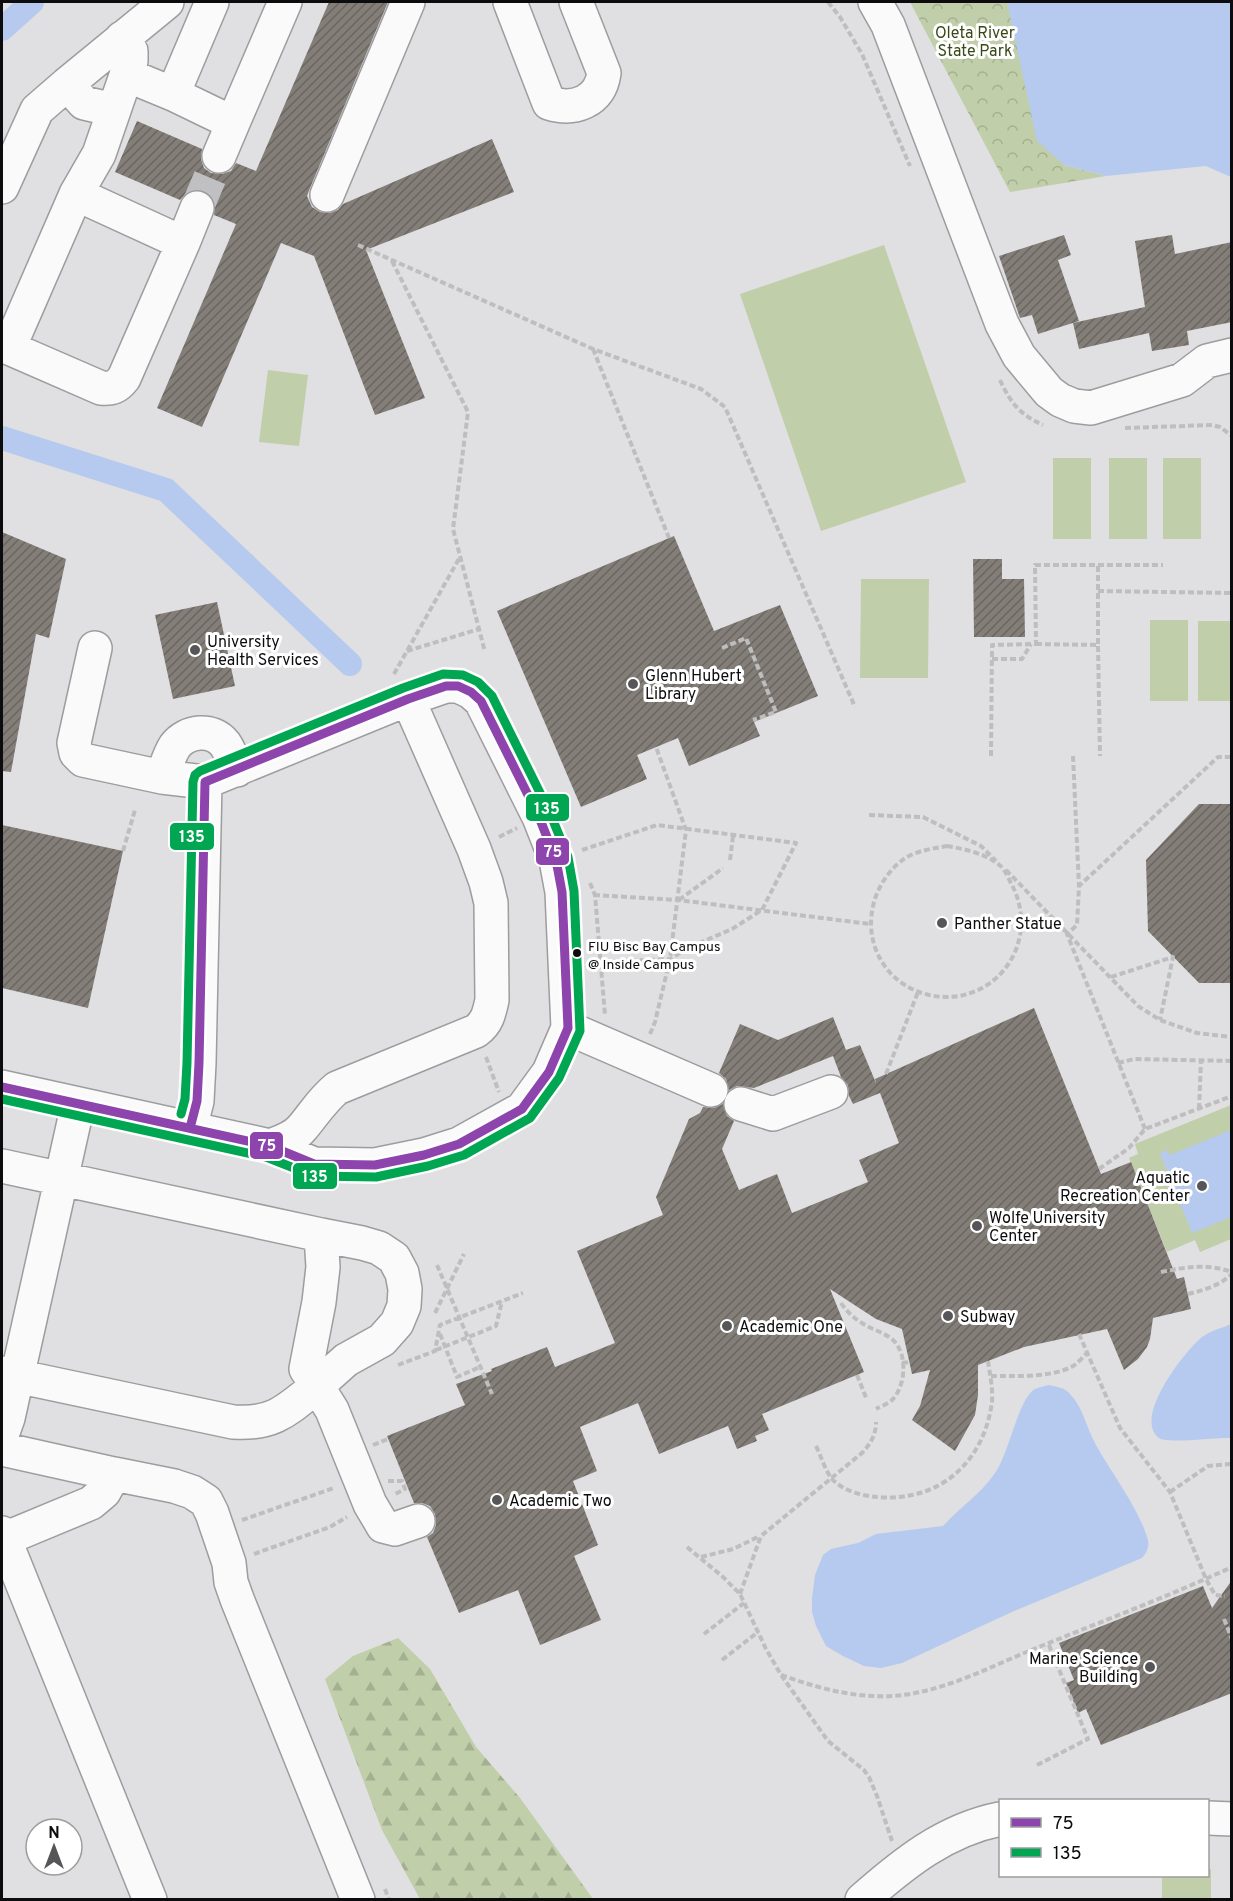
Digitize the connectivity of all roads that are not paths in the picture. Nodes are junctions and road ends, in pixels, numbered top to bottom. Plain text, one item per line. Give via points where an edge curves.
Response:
1 (167, 2) edge
2 (212, 2) edge
3 (285, 2) edge
4 (408, 2) edge
5 (510, 2) edge
6 (576, 2) edge
7 (875, 2) edge
8 (122, 38) junction
9 (127, 75) junction
10 (67, 84) junction
11 (173, 94) junction
12 (114, 110) junction
13 (232, 123) junction
14 (219, 156) tunnel mouth
15 (2, 187) edge
16 (76, 194) junction
17 (327, 195) dead end
18 (197, 208) tunnel mouth
19 (183, 243) junction
20 (5, 347) edge
21 (1232, 355) edge
22 (95, 648) dead end
23 (399, 689) junction
24 (237, 770) junction
25 (162, 777) junction
26 (205, 782) junction
27 (568, 1028) junction
28 (2, 1087) edge
29 (711, 1090) dead end
30 (831, 1092) dead end
31 (78, 1104) junction
32 (741, 1104) dead end
33 (189, 1128) junction
34 (270, 1146) junction
35 (2, 1166) edge
36 (60, 1179) junction
37 (321, 1235) junction
38 (10, 1375) edge
39 (317, 1386) junction
40 (2, 1435) edge
41 (2, 1449) edge
42 (114, 1474) junction
43 (418, 1521) dead end
44 (2, 1537) edge
45 (1209, 1818) edge
46 (999, 1819) edge
47 (1232, 1819) edge
48 (150, 1899) edge
49 (358, 1899) edge
50 (862, 1899) edge

1 - 8 street
2 - 11 street
3 - 13 street
4 - 17 street
5 - 6 street via 549,103 569,107 597,94 604,73
7 - 21 street via 888,25 1002,324 1019,356 1049,392 1074,406 1091,408 1182,380 1207,361
8 - 9 street via 131,51
8 - 10 street
9 - 11 street
9 - 12 street
10 - 12 street via 84,103
10 - 15 street via 37,110
11 - 13 street
12 - 16 street via 99,154
13 - 14 street
16 - 19 street
16 - 20 street
18 - 19 street
19 - 20 street via 118,386 101,388
22 - 25 street via 74,743 76,753 83,760
23 - 24 street
23 - 27 street via 458,686 481,701 539,817 556,860 562,892
23 - 34 street via 481,865 491,903 492,1000 485,1024 476,1031 336,1088 301,1129
24 - 25 street via 219,738 194,733 174,748
24 - 26 street
25 - 26 street
26 - 33 street via 198,1082
27 - 29 street
27 - 34 street via 549,1072 522,1109 459,1144 375,1165 314,1164
28 - 31 street
30 - 32 street via 773,1114
31 - 33 street
31 - 36 street
33 - 34 street
35 - 36 street
36 - 37 street
36 - 38 street
37 - 39 street via 323,1267 306,1369
37 - 39 street via 379,1248 394,1258 405,1289 398,1323 382,1340 346,1360
38 - 39 street via 251,1423 269,1420
38 - 40 street via 8,1418
39 - 43 street via 332,1410 383,1526 395,1529
41 - 42 street
42 - 44 street via 104,1492 91,1503
42 - 49 street via 174,1486 206,1502 229,1563 237,1599
44 - 48 street
45 - 47 street
46 - 50 street via 952,1834 927,1847

